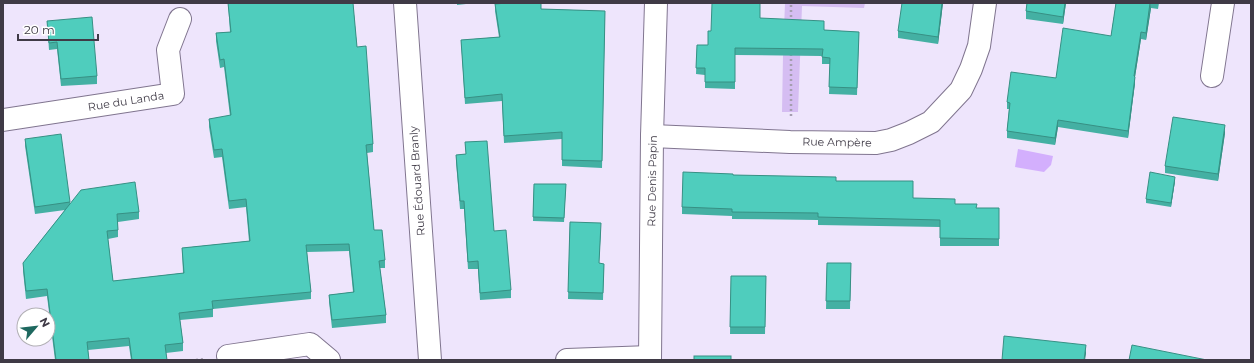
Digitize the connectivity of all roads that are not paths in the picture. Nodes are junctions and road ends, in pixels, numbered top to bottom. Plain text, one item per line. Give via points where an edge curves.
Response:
1 (405, 3) edge
2 (656, 3) edge
3 (985, 3) edge
4 (1223, 3) edge
5 (180, 19) dead end
6 (1212, 76) dead end
7 (3, 120) edge
8 (652, 136) junction
9 (228, 356) dead end
10 (650, 359) edge
11 (329, 360) edge
12 (430, 360) edge
13 (566, 360) edge

1 - 12 street, Rue Édouard Branly
2 - 8 street, Rue Denis Papin
3 - 8 street, Rue Ampère via 972,69 961,90 931,122 909,133 876,143
4 - 6 street
5 - 7 street, Rue du Landa via 168,50 173,94
8 - 10 street, Rue Denis Papin
9 - 11 street via 310,344
10 - 13 street

